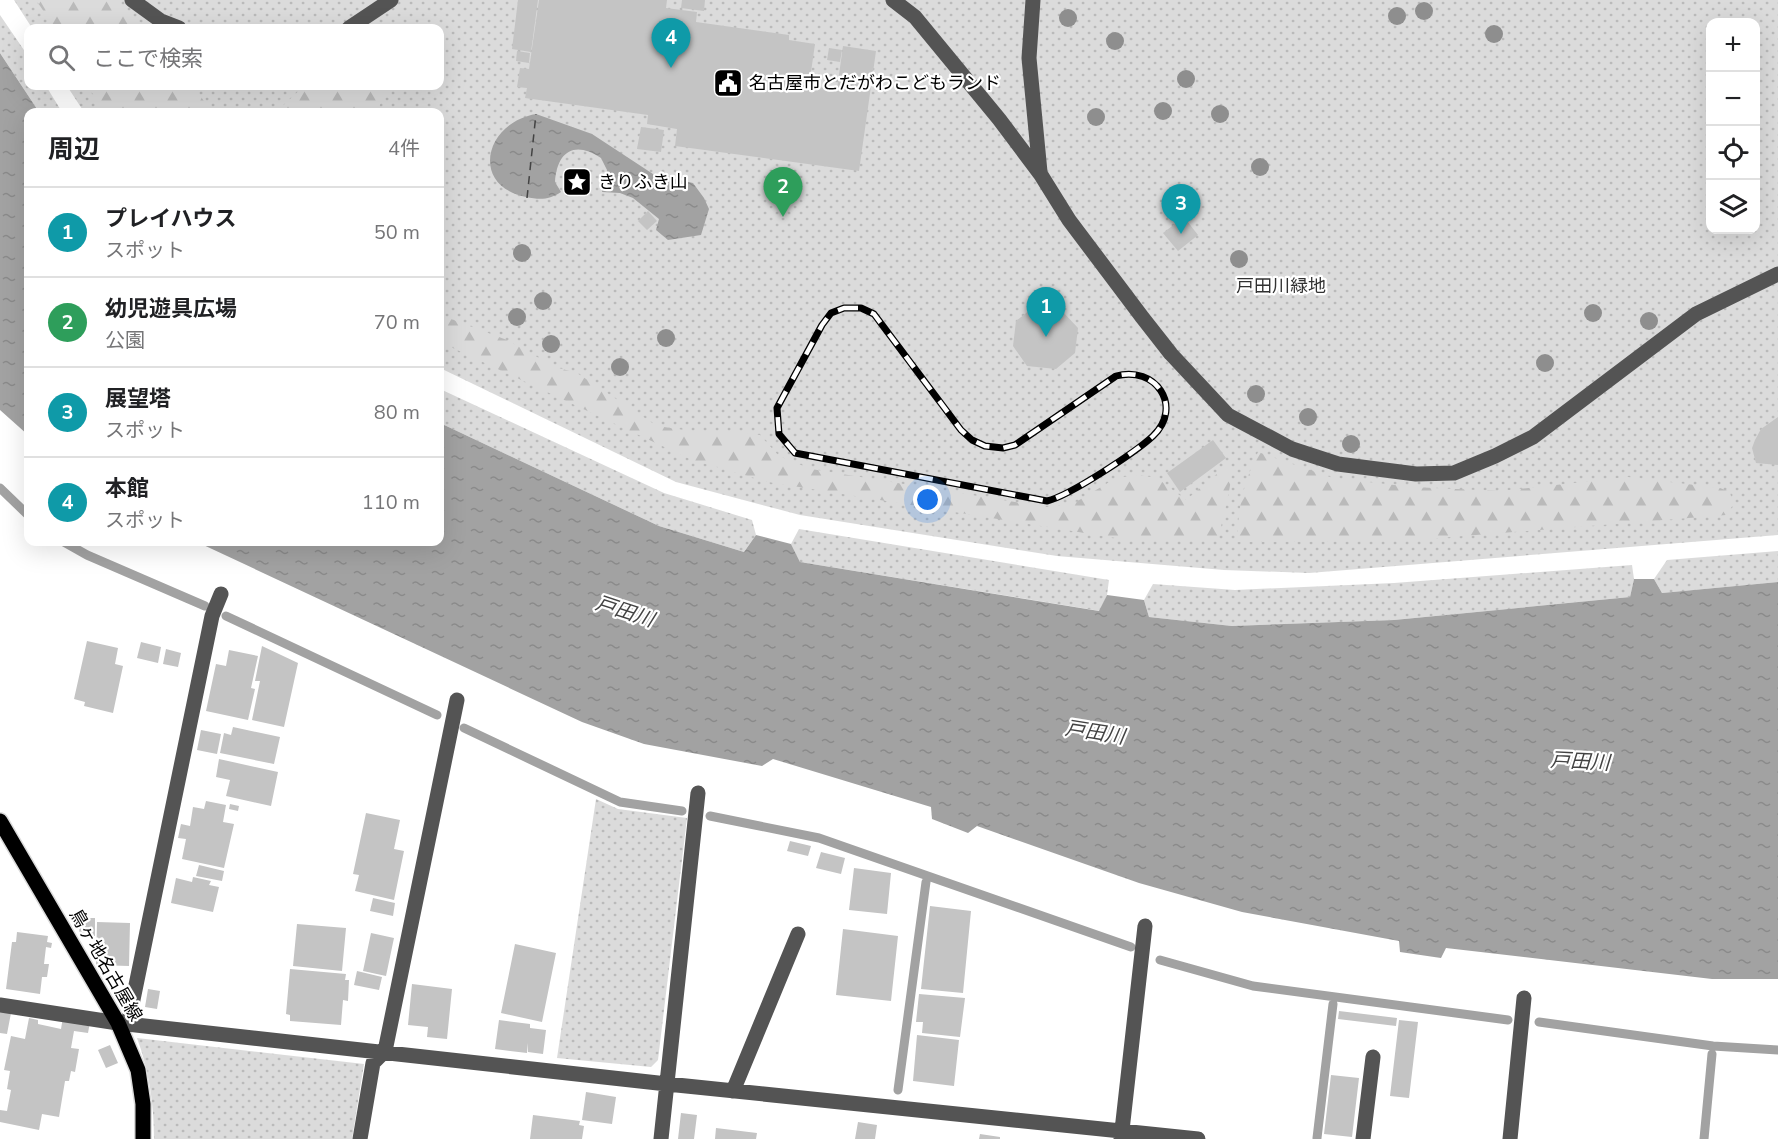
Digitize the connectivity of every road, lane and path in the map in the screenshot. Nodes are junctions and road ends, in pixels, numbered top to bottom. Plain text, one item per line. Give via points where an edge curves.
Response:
1 (132, 0) edge
2 (391, 0) edge
3 (892, 0) edge
4 (1033, 0) edge
5 (169, 24) edge
6 (355, 24) edge
7 (1041, 175) junction
8 (1778, 274) edge
9 (221, 594) dead end
10 (457, 700) dead end
11 (698, 793) dead end
12 (0, 821) edge
13 (1145, 926) dead end
14 (798, 934) dead end
15 (1524, 998) dead end
16 (0, 1005) edge
17 (123, 1023) junction
18 (385, 1051) junction
19 (1373, 1057) dead end
20 (667, 1084) junction
21 (732, 1091) junction
22 (1121, 1134) edge
23 (143, 1139) edge
24 (360, 1139) edge
25 (661, 1139) edge
26 (1198, 1139) edge
27 (1363, 1139) edge
28 (1510, 1139) edge

1 - 5 street
2 - 6 street
3 - 7 street via 915,17
4 - 7 street via 1029,58
7 - 8 street via 1069,220 1142,317 1228,415 1292,449 1338,464 1374,470 1454,474 1495,456 1533,437 1696,314
9 - 17 street via 212,616
10 - 18 street
11 - 20 street
12 - 17 main road, 鳥ヶ地名古屋線
13 - 22 street
14 - 21 street
15 - 28 street
16 - 17 street
17 - 18 street
17 - 23 main road, 鳥ヶ地名古屋線 via 138,1070
18 - 20 street
18 - 24 street via 373,1063
19 - 27 street
20 - 21 street
20 - 25 street
21 - 22 street
22 - 26 street

